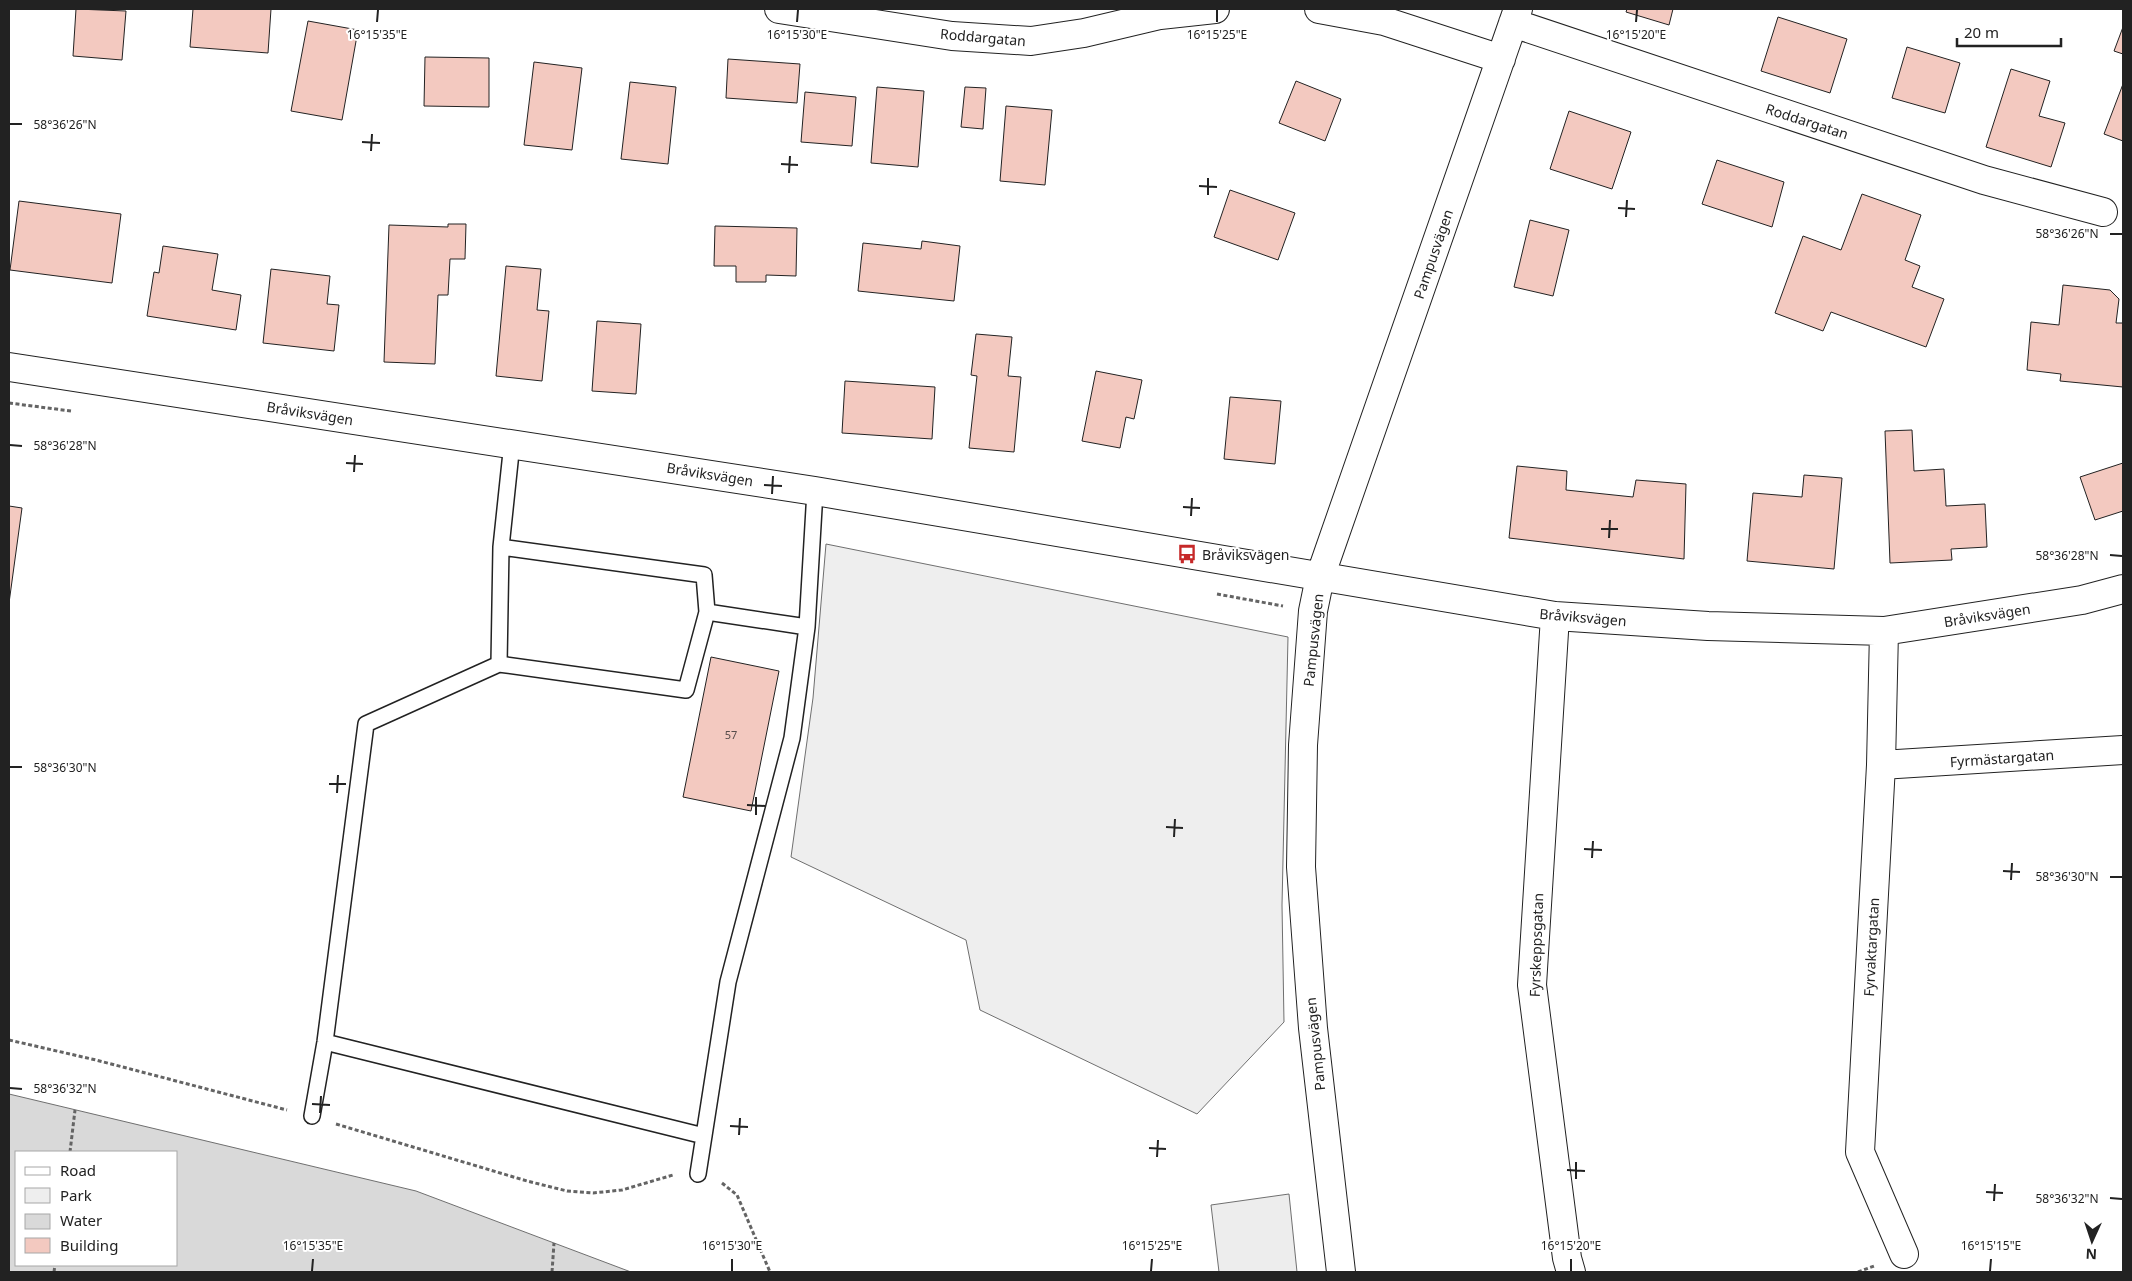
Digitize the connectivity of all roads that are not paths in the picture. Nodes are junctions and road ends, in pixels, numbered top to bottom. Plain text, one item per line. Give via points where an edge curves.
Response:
1 (780, 9) edge
2 (1216, 9) edge
3 (1319, 9) edge
4 (1516, 16) edge
5 (1501, 59) junction
6 (2103, 212) dead end
7 (9, 367) edge
8 (512, 443) junction
9 (815, 491) junction
10 (500, 547) junction
11 (1320, 577) junction
12 (2123, 589) edge
13 (707, 612) junction
14 (1554, 616) junction
15 (807, 627) junction
16 (1884, 632) junction
17 (499, 664) junction
18 (2123, 750) edge
19 (1881, 765) junction
20 (325, 1042) junction
21 (312, 1116) road end
22 (704, 1136) junction
23 (698, 1174) road end
24 (1904, 1254) dead end
25 (1341, 1272) edge
26 (1571, 1272) edge

1 - 2 street, Roddargatan via 952,36 1031,41 1084,33 1160,15
3 - 5 street via 1384,21
4 - 5 street, Pampusvägen
4 - 6 street, Roddargatan via 1984,180
5 - 11 street, Pampusvägen
7 - 8 street, Bråviksvägen
8 - 9 street, Bråviksvägen
8 - 10 lane
9 - 11 street, Bråviksvägen
9 - 15 lane
10 - 13 lane via 704,576
10 - 17 lane
11 - 14 street, Bråviksvägen
11 - 25 street, Pampusvägen via 1313,611 1303,745 1302,867 1313,1028
12 - 16 street, Bråviksvägen via 2082,600
13 - 15 lane
13 - 17 lane via 686,690
14 - 16 street, Bråviksvägen via 1708,626
14 - 26 street, Fyrskeppsgatan via 1532,985
15 - 22 lane via 792,738 728,982
16 - 19 street, Fyrvaktargatan
17 - 20 lane via 366,724
18 - 19 street, Fyrmästargatan
19 - 24 street, Fyrvaktargatan via 1860,1152
20 - 21 lane
20 - 22 lane
22 - 23 lane

